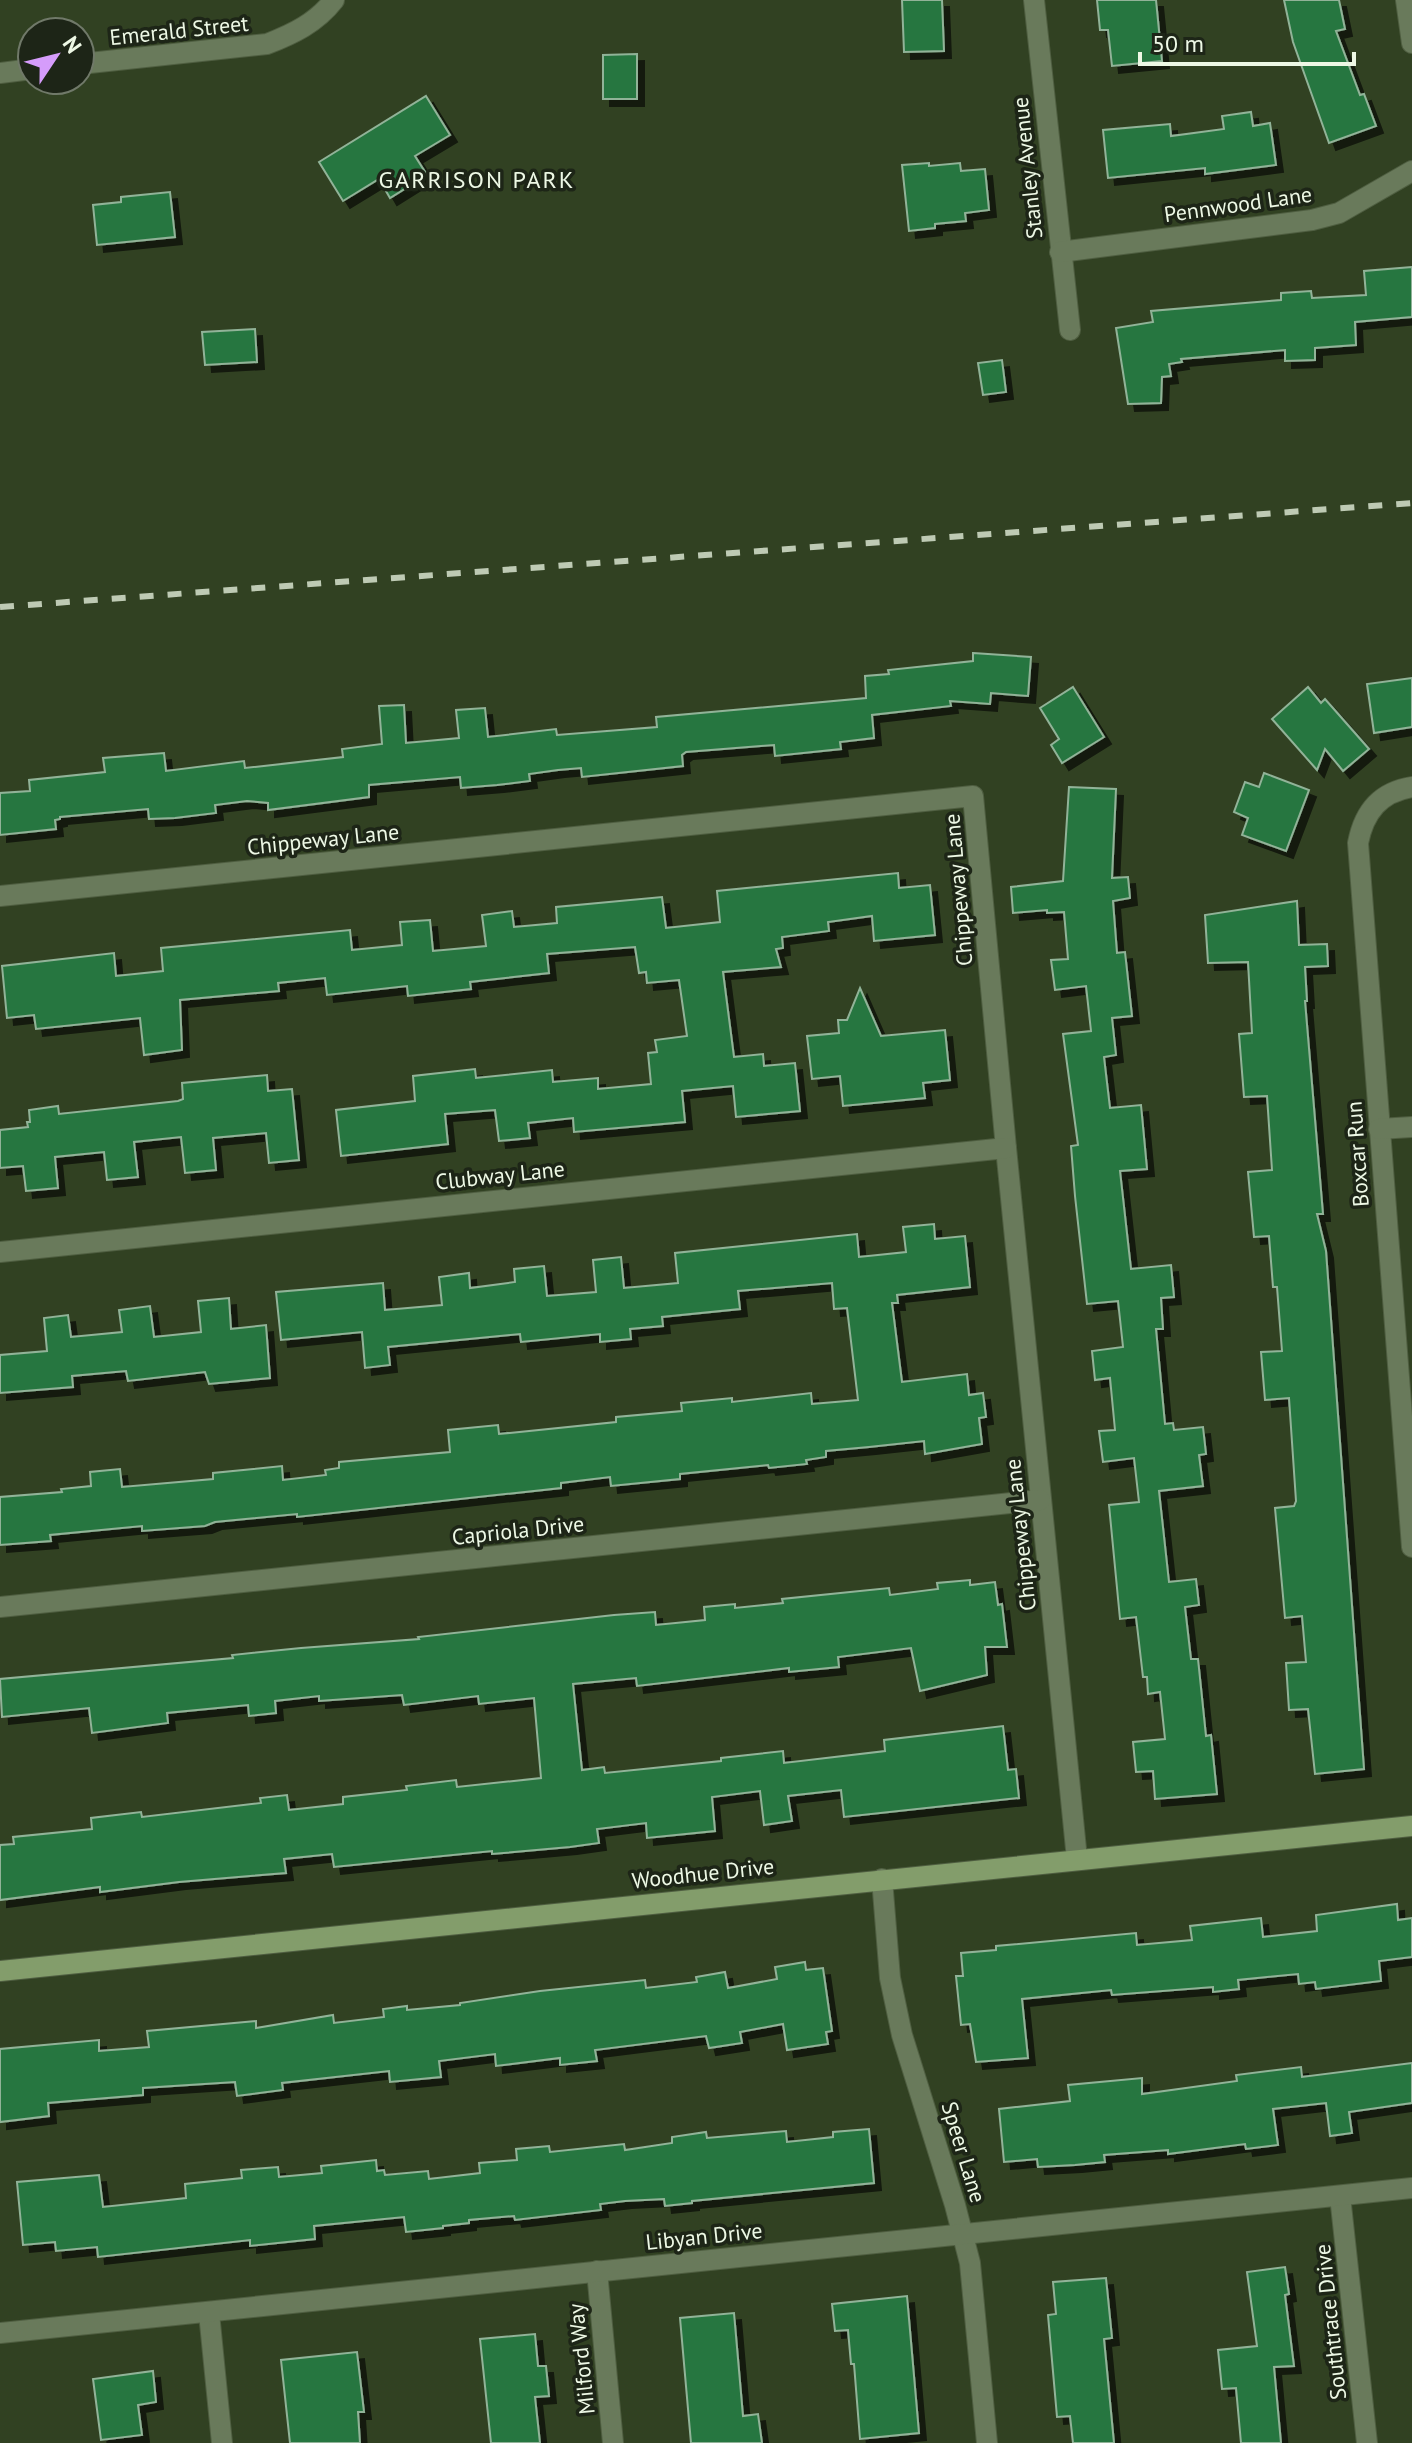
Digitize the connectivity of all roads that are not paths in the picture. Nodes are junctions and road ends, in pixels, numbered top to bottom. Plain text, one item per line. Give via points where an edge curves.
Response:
1 (1034, 0) edge
2 (1406, 0) edge
3 (328, 7) edge
4 (1412, 43) edge
5 (96, 62) edge
6 (1412, 171) edge
7 (1060, 252) junction
8 (1070, 330) dead end
9 (1412, 787) edge
10 (0, 896) edge
11 (1412, 1127) edge
12 (1379, 1129) junction
13 (1006, 1148) junction
14 (0, 1252) edge
15 (1409, 1470) edge
16 (1040, 1500) junction
17 (1412, 1547) edge
18 (0, 1607) edge
19 (1412, 1826) edge
20 (1077, 1859) junction
21 (882, 1879) junction
22 (0, 1971) edge
23 (1412, 2188) edge
24 (1340, 2196) junction
25 (964, 2234) junction
26 (597, 2271) junction
27 (209, 2313) junction
28 (0, 2333) edge
29 (222, 2443) edge
30 (613, 2443) edge
31 (987, 2443) edge
32 (1367, 2443) edge

1 - 7 street, Stanley Avenue
2 - 4 street
3 - 5 street, Emerald Street via 294,34 267,44
6 - 7 street, Pennwood Lane via 1339,213 1312,220
7 - 8 street, Stanley Avenue
9 - 12 street, Boxcar Run via 1369,809 1358,843
10 - 13 street, Chippeway Lane via 973,796
11 - 12 street
12 - 15 street, Boxcar Run
13 - 14 street, Clubway Lane
13 - 16 street, Chippeway Lane
15 - 17 street, Boxcar Run
16 - 18 street, Capriola Drive
16 - 20 street, Chippeway Lane
19 - 20 street, Woodhue Drive
20 - 21 street, Woodhue Drive
21 - 22 street, Woodhue Drive
21 - 25 street, Speer Lane via 890,1978 902,2035
23 - 24 street, Libyan Drive
24 - 25 street, Libyan Drive
24 - 32 street, Southtrace Drive
25 - 26 street, Libyan Drive
25 - 31 street, Speer Lane
26 - 27 street, Libyan Drive
26 - 30 street, Milford Way
27 - 28 street, Libyan Drive
27 - 29 street

